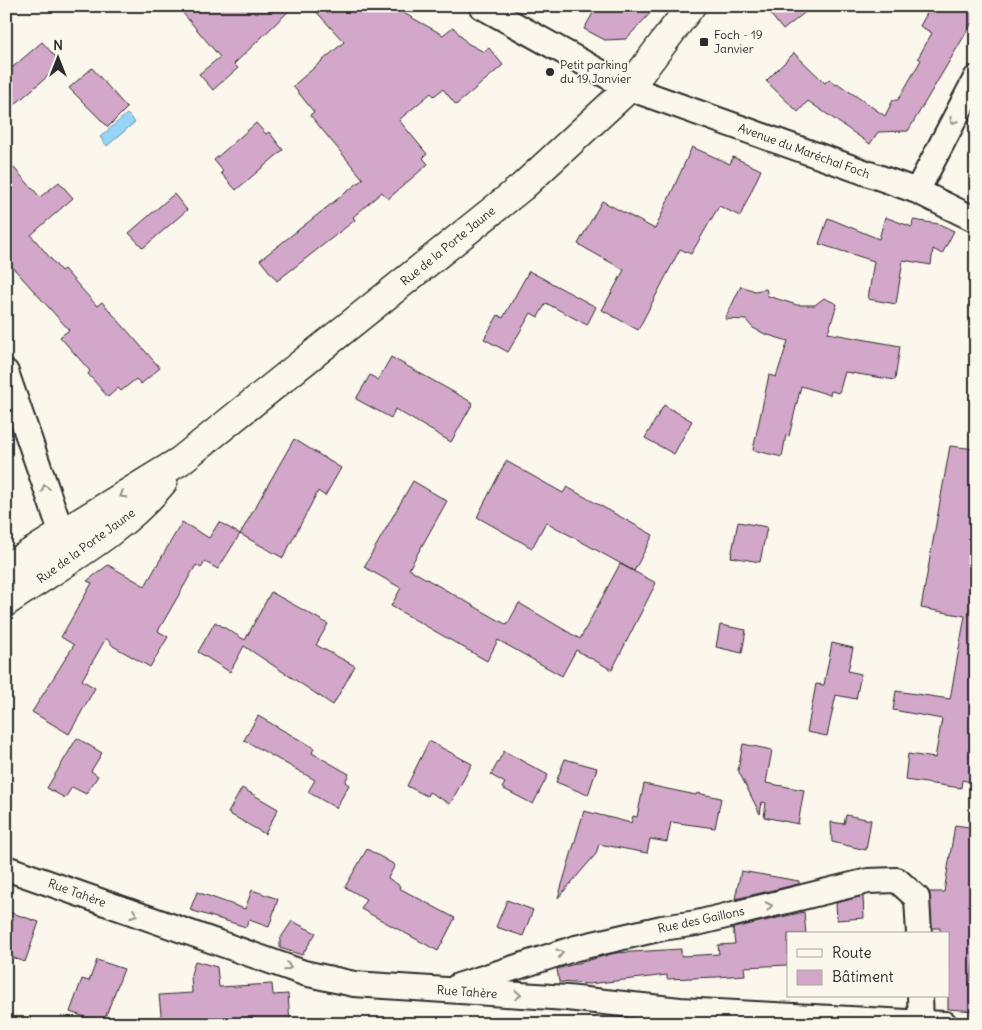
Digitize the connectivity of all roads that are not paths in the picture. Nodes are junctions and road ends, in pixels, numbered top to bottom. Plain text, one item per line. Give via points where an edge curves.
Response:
1 (481, 6) edge
2 (690, 6) edge
3 (976, 78) edge
4 (629, 88) junction
5 (917, 191) junction
6 (976, 220) edge
7 (6, 372) edge
8 (180, 461) junction
9 (62, 534) junction
10 (6, 568) edge
11 (6, 602) edge
12 (6, 868) edge
13 (919, 932) edge
14 (447, 990) junction
15 (920, 998) edge
16 (921, 1022) junction
17 (946, 1024) edge

1 - 4 street, Avenue du Maréchal Foch
2 - 4 main road, Rue de la Porte Jaune
3 -> 5 street
4 - 5 street, Avenue du Maréchal Foch
4 - 8 main road, Rue de la Porte Jaune via 522,187
5 - 6 street, Avenue du Maréchal Foch
9 -> 7 street
8 -> 9 main road, Rue de la Porte Jaune
8 - 11 main road, Rue de la Porte Jaune via 149,500
9 - 10 main road, Rue de la Porte Jaune
12 -> 14 street, Rue Tahère via 304,973 354,984
14 -> 13 street, Rue des Gaillons via 576,948 868,881 897,880 908,888 917,898
14 -> 16 street, Rue Tahère via 680,1010
15 - 16 street
16 - 17 street, Rue Tahère

